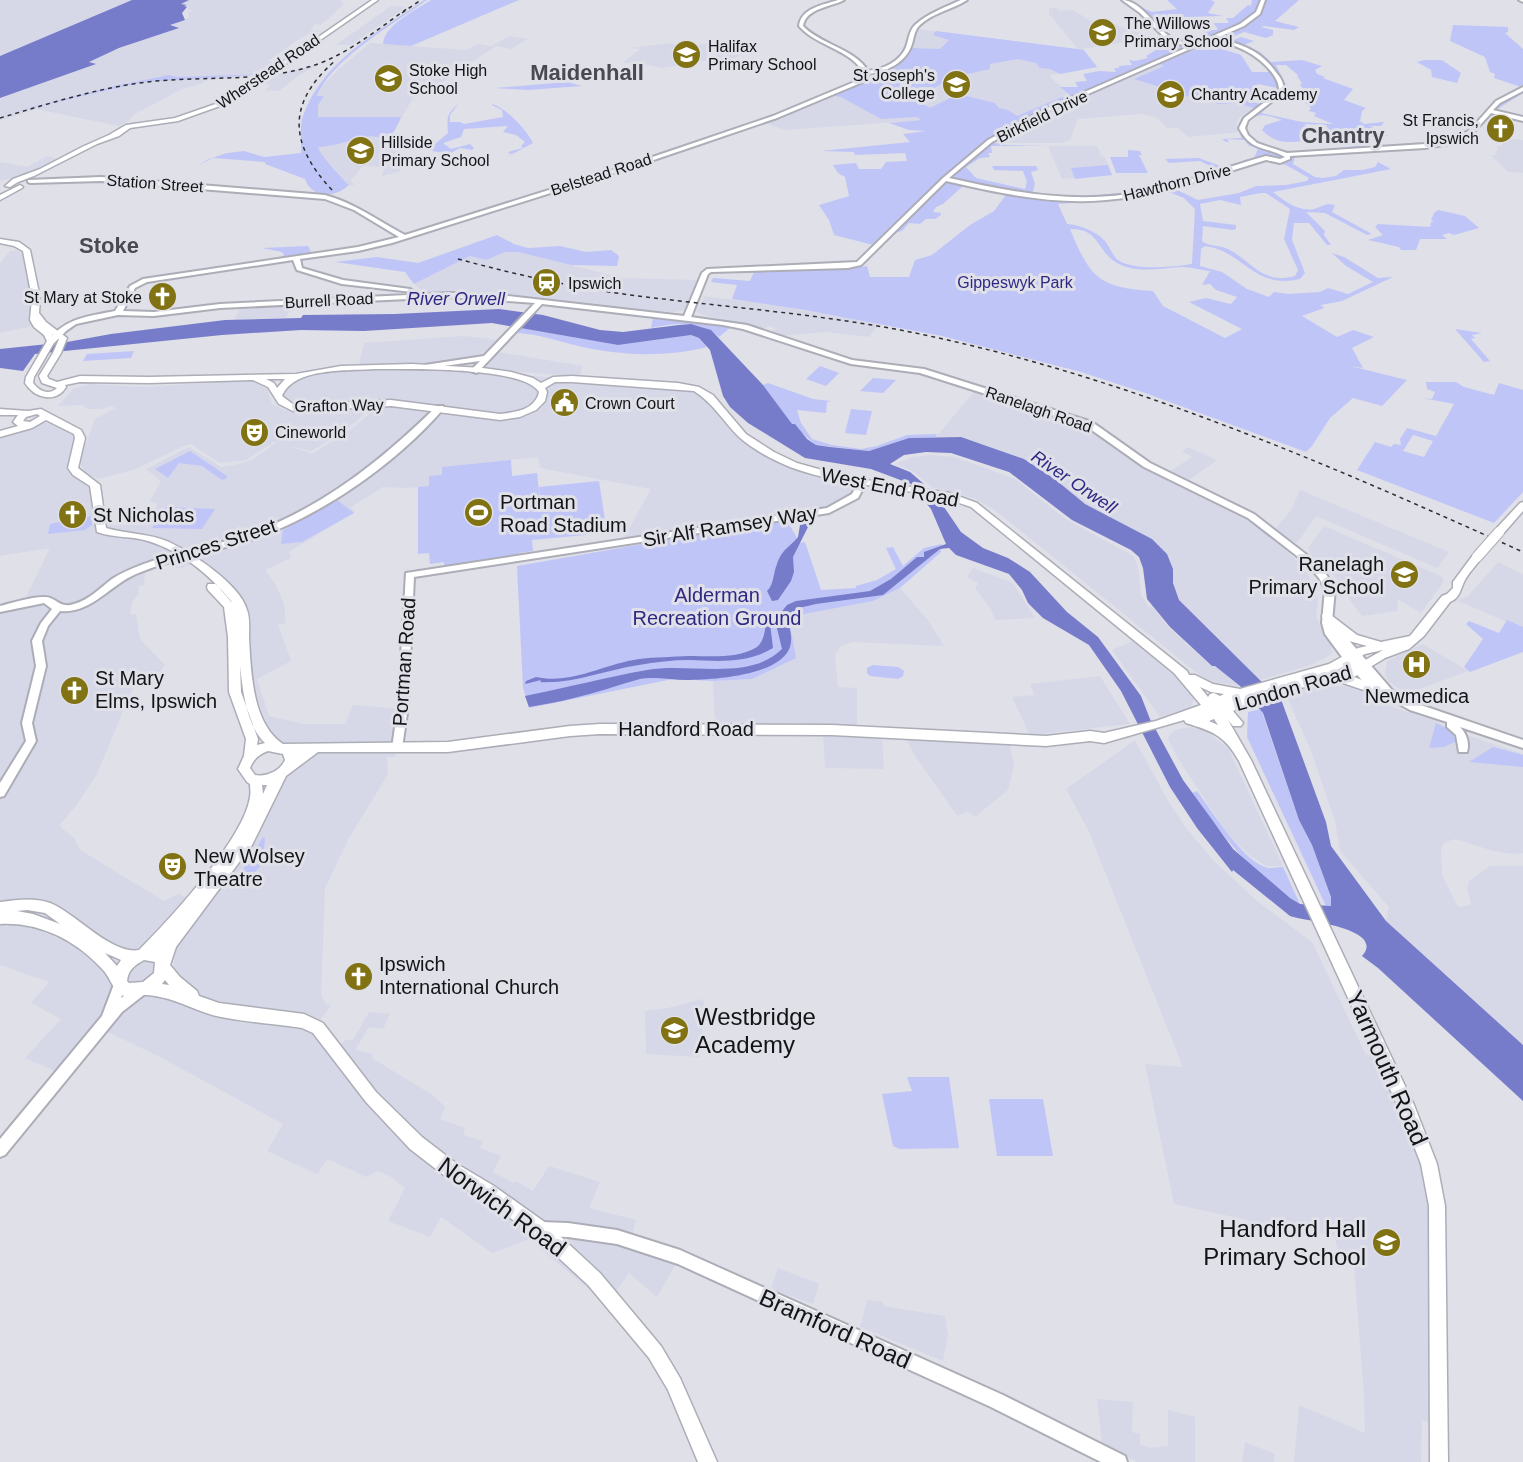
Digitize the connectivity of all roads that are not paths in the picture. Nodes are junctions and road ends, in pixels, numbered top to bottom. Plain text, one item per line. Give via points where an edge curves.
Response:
1 (375, 0) edge
2 (842, 0) edge
3 (965, 0) edge
4 (1124, 0) edge
5 (1263, 0) edge
6 (1213, 38) junction
7 (1192, 47) junction
8 (866, 74) junction
9 (1523, 89) edge
10 (1489, 111) junction
11 (1523, 119) edge
12 (129, 128) junction
13 (111, 137) junction
14 (1267, 155) junction
15 (38, 172) junction
16 (945, 179) junction
17 (24, 183) junction
18 (3, 196) edge
19 (395, 233) junction
20 (417, 233) junction
21 (404, 237) junction
22 (0, 241) edge
23 (296, 258) junction
24 (419, 296) junction
25 (540, 302) junction
26 (118, 313) junction
27 (688, 318) junction
28 (85, 320) junction
29 (74, 322) junction
30 (44, 327) junction
31 (61, 337) junction
32 (51, 342) junction
33 (485, 359) junction
34 (425, 367) junction
35 (474, 370) junction
36 (487, 372) junction
37 (507, 374) junction
38 (252, 376) junction
39 (296, 376) junction
40 (572, 379) junction
41 (541, 387) junction
42 (57, 388) junction
43 (41, 393) junction
44 (277, 397) junction
45 (428, 406) junction
46 (440, 408) junction
47 (47, 410) junction
48 (29, 411) junction
49 (0, 412) edge
50 (431, 417) junction
51 (32, 424) junction
52 (66, 425) junction
53 (0, 434) edge
54 (862, 483) junction
55 (1523, 505) edge
56 (182, 555) junction
57 (409, 575) joint
58 (58, 608) junction
59 (0, 609) edge
60 (1328, 618) junction
61 (1412, 639) junction
62 (1382, 645) junction
63 (1352, 656) junction
64 (1362, 667) junction
65 (1178, 670) junction
66 (1338, 678) junction
67 (1272, 687) junction
68 (1390, 695) junction
69 (1245, 697) junction
70 (1217, 707) junction
71 (1187, 721) junction
72 (1447, 721) junction
73 (1237, 723) junction
74 (1162, 724) junction
75 (1234, 740) junction
76 (1083, 741) joint
77 (1523, 744) edge
78 (281, 747) junction
79 (325, 748) junction
80 (397, 748) junction
81 (1463, 749) dead end
82 (1523, 750) edge
83 (250, 756) junction
84 (285, 770) junction
85 (256, 781) junction
86 (1260, 789) junction
87 (0, 793) edge
88 (0, 908) edge
89 (0, 918) edge
90 (140, 956) junction
91 (163, 965) junction
92 (119, 980) junction
93 (144, 989) junction
94 (200, 1002) junction
95 (106, 1021) junction
96 (0, 1150) edge
97 (540, 1229) junction
98 (708, 1462) edge
99 (1119, 1462) edge
100 (1439, 1462) edge

1 - 12 main road, Wherstead Road via 229,101 195,114
2 - 8 street via 810,11 801,26 858,62
3 - 8 street, Belstead Road via 930,15 914,29 902,57 882,71
4 - 7 street via 1168,38
5 - 6 street, Birkfield Drive via 1252,18
6 - 7 street, Birkfield Drive
6 - 14 street via 1261,56 1282,85 1280,93 1242,125 1248,138
7 - 16 street, Birkfield Drive via 1022,122 976,151
8 - 20 street, Belstead Road via 861,81 775,117
9 - 10 street
10 - 11 street
10 - 14 street, Hawthorn Drive via 1472,131 1455,141 1286,155 1288,158 1283,160
12 - 13 main road, Wherstead Road
12 - 13 main road
13 - 15 main road
14 - 16 street, Hawthorn Drive via 1147,192 1098,199 1032,197
15 - 17 main road
15 - 17 main road
16 - 27 street, Birkfield Drive via 857,265 709,270
17 - 18 main road
17 - 18 main road via 8,186
17 - 19 street, Station Street via 101,179 339,200
19 - 20 street
19 - 21 street, Station Street
20 - 21 street, Belstead Road
21 - 23 street, Belstead Road
22 - 30 main road via 19,245 28,253 36,298 35,323
23 - 24 street via 299,269 318,276 417,292
23 - 26 street, Belstead Road via 150,279 135,285
24 - 25 street, Burrell Road via 480,295
24 - 26 street, Burrell Road via 220,306 154,314
25 - 27 street, Ranelagh Road
25 - 33 street
26 - 28 street, Burrell Road
27 - 60 street, Ranelagh Road via 735,325 846,361 921,371 1089,424 1147,465 1238,509 1286,542 1318,570 1329,586
28 - 29 street, Burrell Road
28 - 31 street
29 - 30 street, Burrell Road
29 - 31 street
30 - 31 main road
30 - 32 main road
31 - 32 street
31 - 42 main road via 44,380
32 - 43 main road via 29,380 31,387
33 - 34 street
33 - 35 street
33 - 36 street via 483,368
34 - 35 main road, Grafton Way
34 - 39 main road, Grafton Way via 336,370
35 - 36 main road, Grafton Way
36 - 37 main road, Grafton Way
37 - 40 main road, West End Road
37 - 41 main road
38 - 39 main road, Grafton Way
38 - 42 main road, Grafton Way via 97,380
38 - 44 main road, Grafton Way via 271,385
39 - 44 main road via 283,384
40 - 41 main road, West End Road via 553,380
40 - 54 main road, West End Road via 696,389 710,398 738,432 762,449 810,471
41 - 46 main road, Grafton Way via 543,396 537,405 509,416
42 - 43 main road, Grafton Way via 50,396
42 - 47 main road
43 - 48 main road
44 - 45 main road, Grafton Way via 293,408 380,403
45 - 46 main road, Grafton Way
45 - 50 street
46 - 50 street, Princes Street
47 - 48 main road
47 - 51 main road
47 - 52 main road
48 - 49 main road
48 - 51 main road via 18,422
50 - 56 street, Princes Street via 375,469 310,510 252,536
51 - 52 main road
51 - 53 main road
52 - 56 main road via 80,435 74,470 95,485 101,530 151,539
54 - 57 street, Sir Alf Ramsey Way via 855,496 829,510
54 - 65 main road, West End Road via 931,491 958,498 983,511
55 - 61 main road, London Road, bridge via 1477,557 1451,597
56 - 58 street, Princes Street via 126,575 78,606
56 - 78 main road via 193,559 242,609 246,684 266,738
56 - 83 main road via 229,606 235,692 252,738
57 - 80 street, Portman Road via 403,706
58 - 59 street via 45,600
58 - 87 street via 37,641 41,666 27,723 31,741
60 - 62 main road via 1353,638
60 - 63 street, Ranelagh Road via 1330,634
61 - 62 main road, London Road
61 - 64 main road, London Road
62 - 63 main road, London Road
63 - 64 street, Ranelagh Road
63 - 67 main road, London Road via 1333,667
64 - 66 main road, London Road
64 - 68 street, Ranelagh Road via 1371,683
65 - 69 main road via 1210,688
65 - 70 main road, West End Road
66 - 67 main road, London Road
66 - 68 main road
67 - 69 main road, London Road
68 - 72 street, Ranelagh Road
69 - 70 main road, London Road
69 - 73 main road
70 - 71 main road, London Road
70 - 73 main road, West End Road
70 - 74 main road, London Road
70 - 75 main road, Yarmouth Road
71 - 74 main road, London Road
71 - 75 main road via 1204,724
72 - 77 street via 1452,718
72 - 81 street via 1461,734
72 - 82 street
73 - 86 main road, West End Road via 1262,782
74 - 76 main road, London Road via 1096,743
75 - 86 main road, Yarmouth Road
76 - 80 main road, Handford Road via 1057,744 821,729 600,729 448,747
78 - 79 main road, Handford Road
78 - 83 main road via 263,748
78 - 84 main road via 290,755
79 - 80 main road, Handford Road
79 - 84 main road, Handford Road via 304,754
83 - 85 main road via 244,769 247,777
84 - 85 main road via 268,780
84 - 91 main road via 270,789 261,817 245,844 171,943
85 - 90 main road via 257,798 237,842 165,935
86 - 100 main road, Yarmouth Road via 1408,1110 1429,1164 1435,1190 1439,1276
88 - 90 main road via 27,904 48,908 115,952
89 - 92 main road via 25,917 57,928 102,958
90 - 91 main road via 156,955
90 - 92 main road via 124,966
91 - 93 main road via 157,981
91 - 94 main road via 175,982
92 - 93 main road via 129,991
92 - 95 street
93 - 94 main road
93 - 95 street
94 - 97 main road, Norwich Road via 239,1014 315,1026 371,1097 416,1143
95 - 96 street
97 - 98 main road, Norwich Road via 594,1279 655,1352 674,1384
97 - 99 street, Bramford Road via 617,1237 680,1257 997,1401

